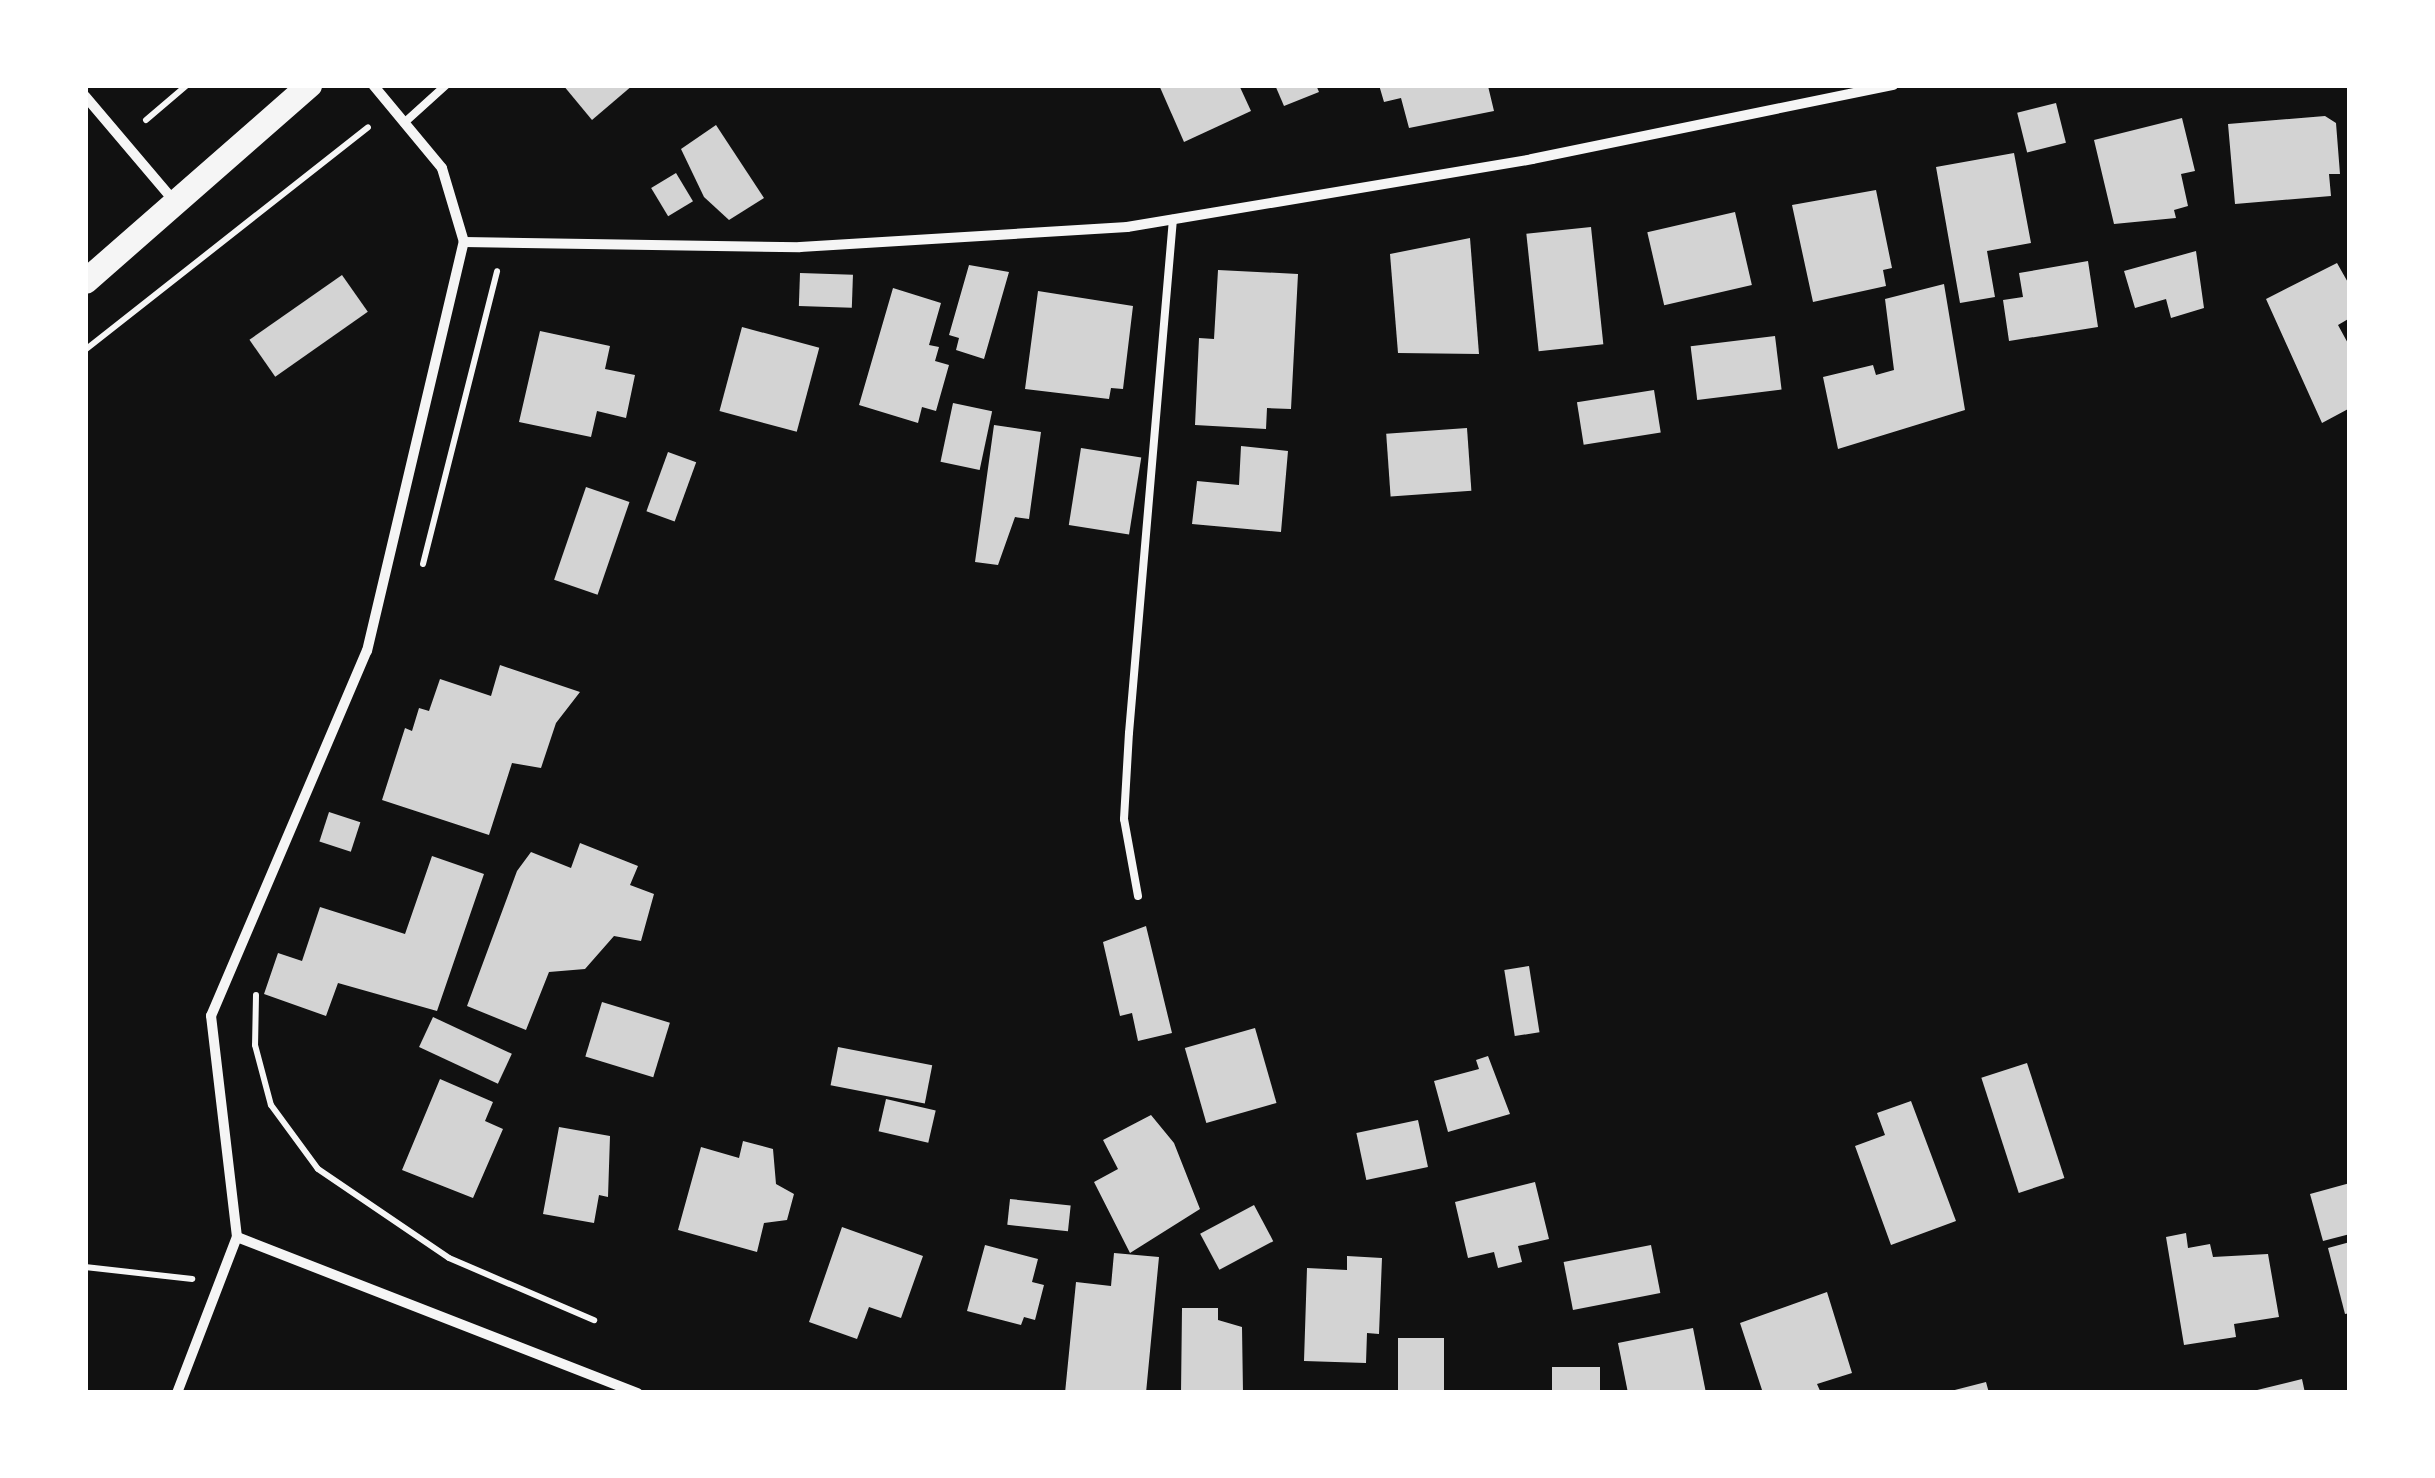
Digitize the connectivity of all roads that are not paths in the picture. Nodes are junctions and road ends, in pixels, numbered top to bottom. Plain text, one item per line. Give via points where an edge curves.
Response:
1 (309, 85) edge
2 (373, 85) edge
3 (446, 85) edge
4 (1892, 85) edge
5 (85, 96) edge
6 (404, 123) junction
7 (176, 205) junction
8 (1173, 220) junction
9 (464, 242) junction
10 (85, 280) edge
11 (1138, 896) dead end
12 (237, 1237) junction
13 (177, 1393) edge
14 (638, 1393) edge

1 - 7 main road
2 - 6 street
3 - 6 lane
4 - 8 street via 1532,160
5 - 7 street
6 - 9 street via 442,168
7 - 10 main road
8 - 9 street via 800,246
8 - 11 lane via 1128,733 1124,819
9 - 12 street via 367,651 211,1016
12 - 13 street
12 - 14 street

